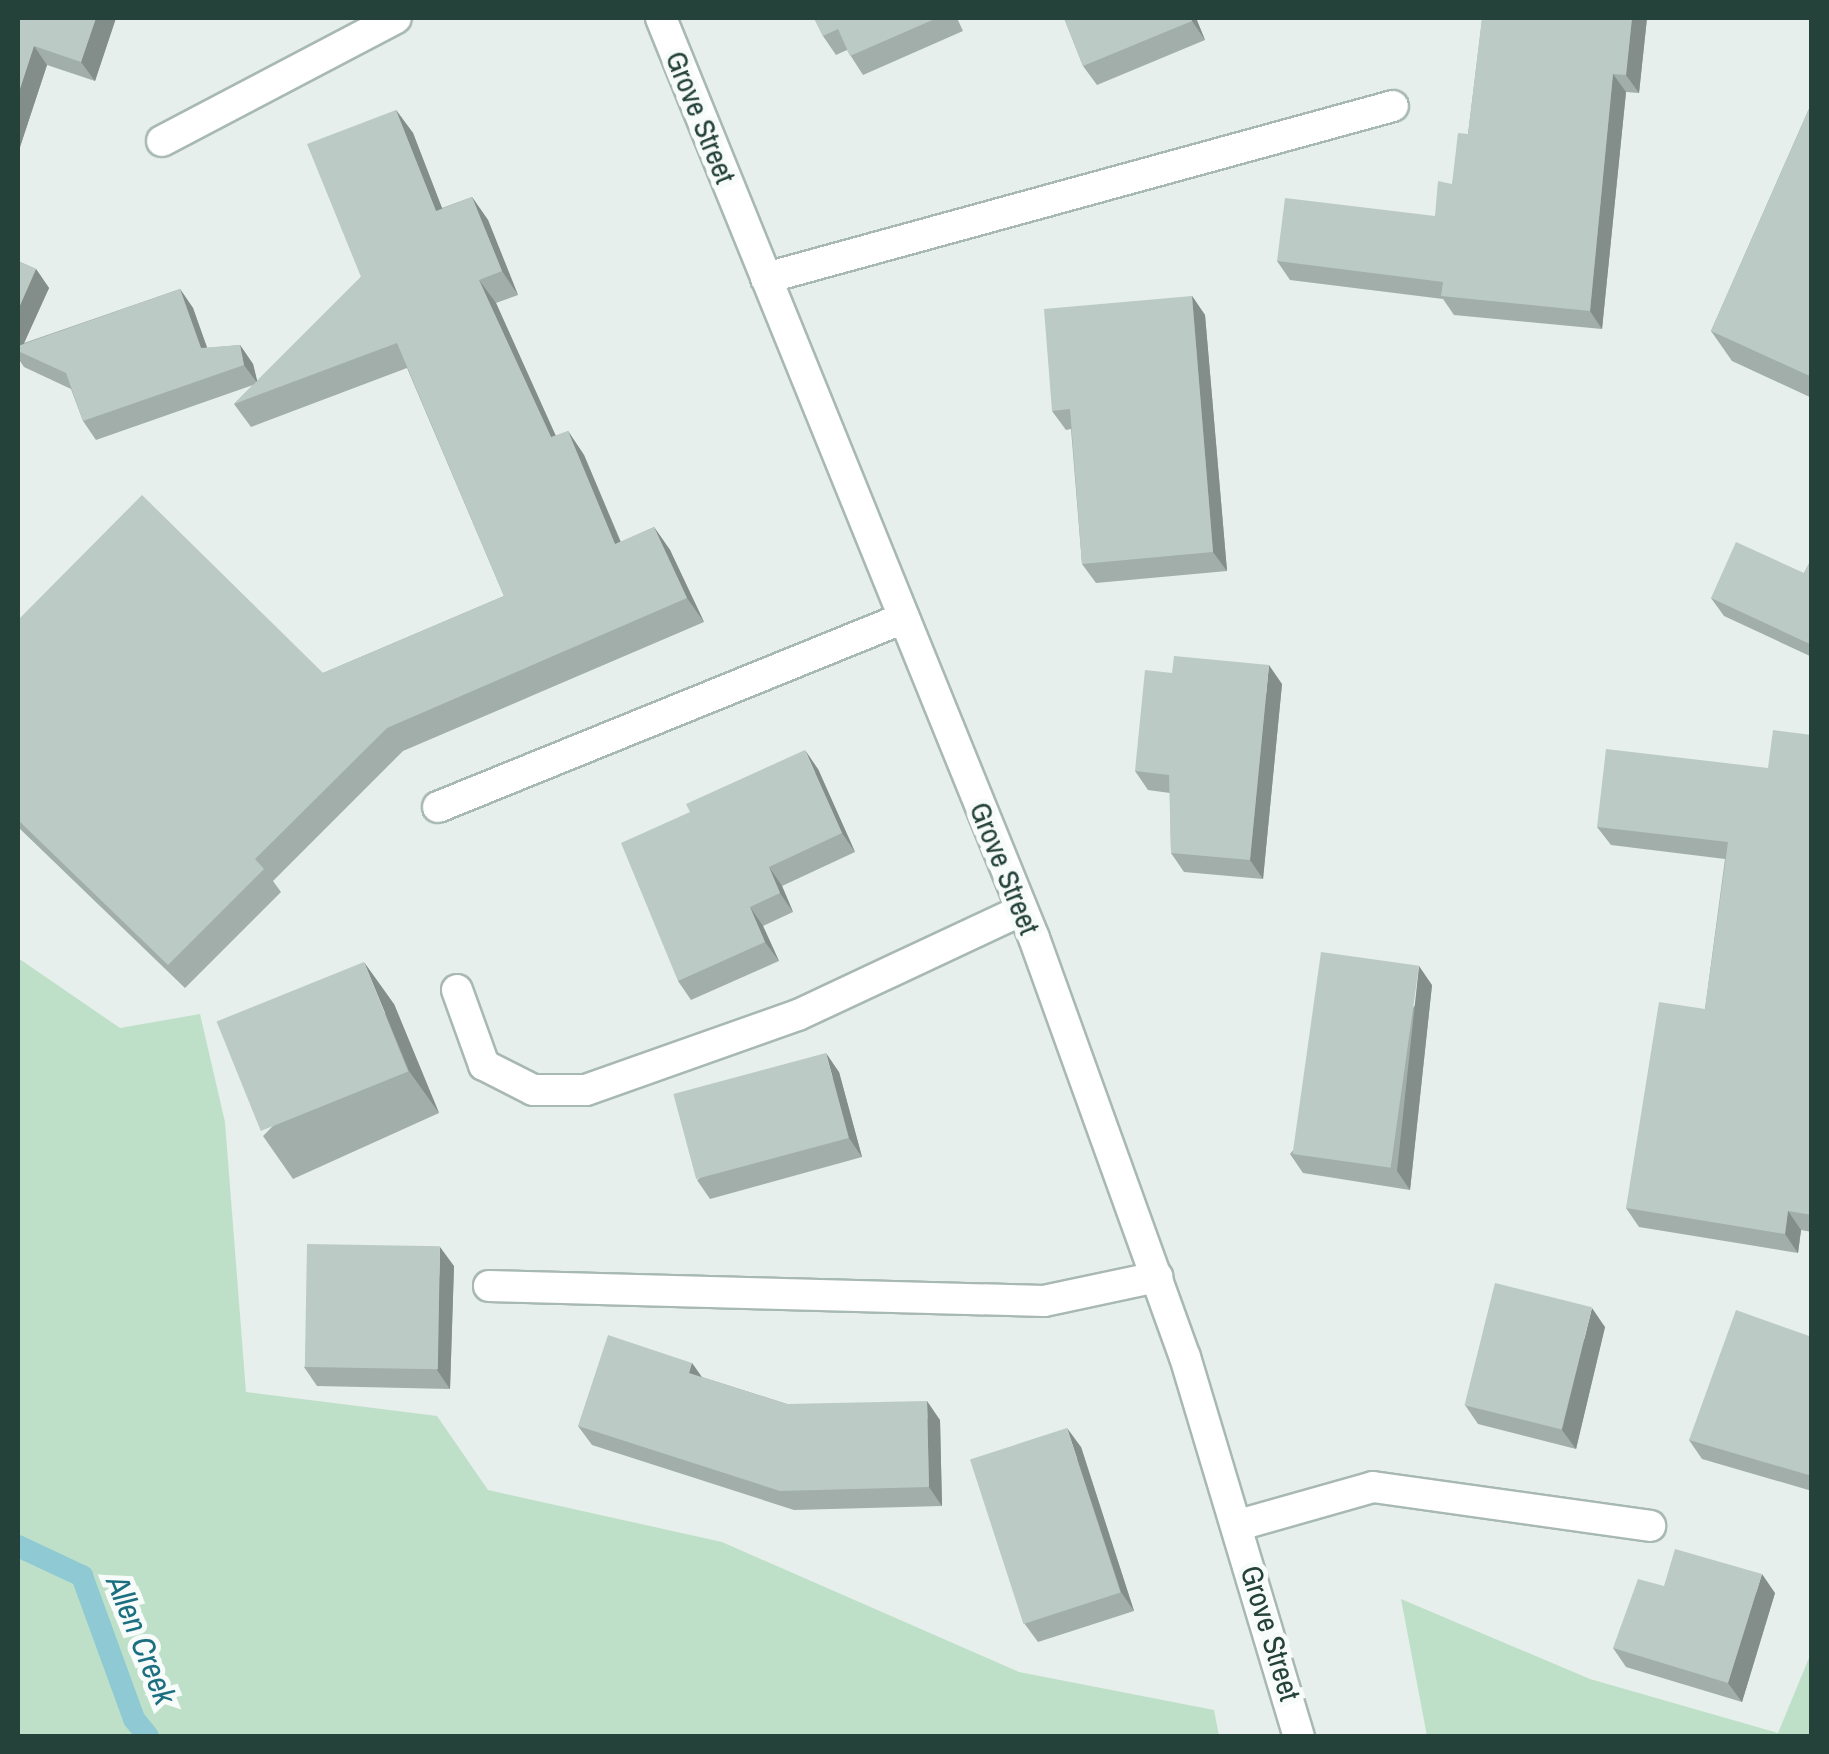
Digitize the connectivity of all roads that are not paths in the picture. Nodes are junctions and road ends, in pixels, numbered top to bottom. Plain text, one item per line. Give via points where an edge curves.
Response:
1 (396, 18) edge
2 (661, 18) edge
3 (1393, 106) dead end
4 (162, 140) dead end
5 (766, 278) junction
6 (904, 618) junction
7 (438, 807) dead end
8 (1022, 910) junction
9 (456, 990) dead end
10 (1157, 1277) junction
11 (489, 1286) dead end
12 (1239, 1526) junction
13 (1650, 1526) dead end
14 (1299, 1736) edge

1 - 4 street
2 - 5 street, Grove Street
3 - 5 street
5 - 6 street, Grove Street
6 - 7 street
6 - 8 street, Grove Street
8 - 9 street via 798,1014 586,1090 532,1090 484,1065
8 - 10 street, Grove Street
10 - 11 street via 1044,1300
10 - 12 street, Grove Street
12 - 13 street via 1373,1487
12 - 14 street, Grove Street

